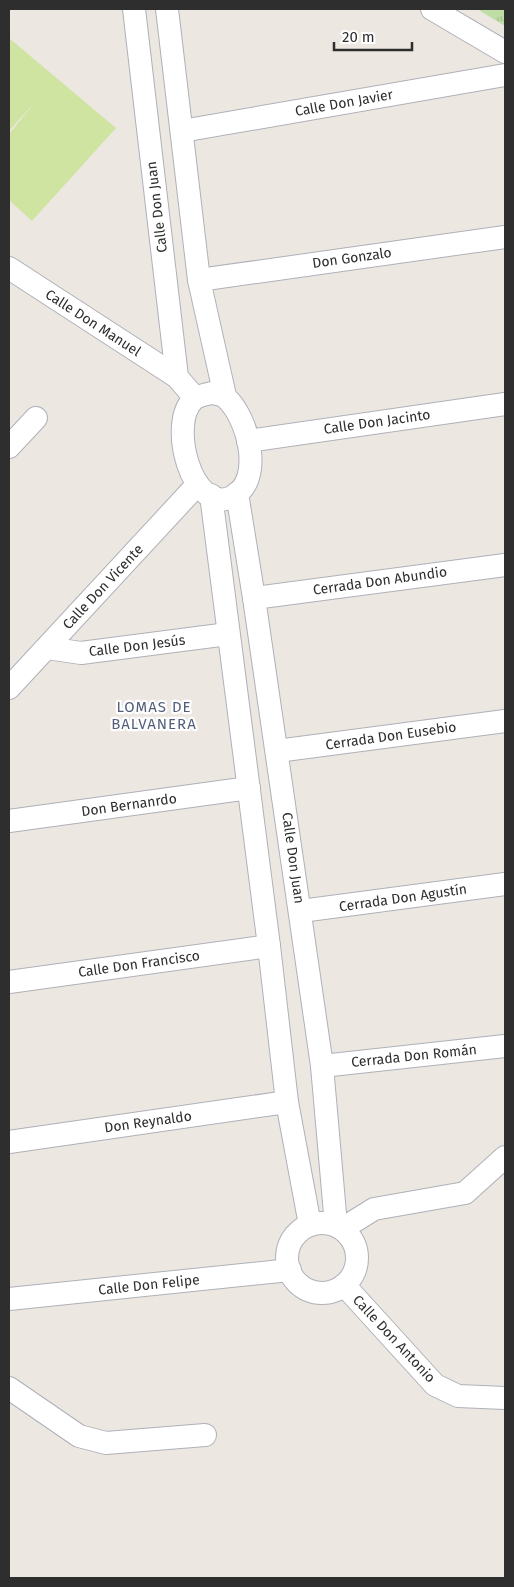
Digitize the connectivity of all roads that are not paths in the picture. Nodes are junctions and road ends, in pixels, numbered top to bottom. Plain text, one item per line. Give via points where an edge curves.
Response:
1 (134, 9) edge
2 (167, 9) edge
3 (432, 9) edge
4 (505, 52) edge
5 (505, 75) edge
6 (182, 131) junction
7 (505, 237) edge
8 (9, 268) edge
9 (199, 280) junction
10 (177, 377) junction
11 (225, 396) junction
12 (195, 398) junction
13 (505, 404) edge
14 (36, 418) dead end
15 (248, 441) junction
16 (9, 447) edge
17 (204, 490) junction
18 (237, 493) junction
19 (505, 564) edge
20 (254, 598) junction
21 (228, 634) junction
22 (47, 648) junction
23 (9, 688) edge
24 (505, 721) edge
25 (277, 752) junction
26 (249, 788) junction
27 (9, 821) edge
28 (505, 884) edge
29 (301, 911) junction
30 (269, 946) junction
31 (9, 982) edge
32 (505, 1046) edge
33 (322, 1066) junction
34 (287, 1102) junction
35 (9, 1142) edge
36 (505, 1157) edge
37 (310, 1225) junction
38 (339, 1227) junction
39 (290, 1270) junction
40 (344, 1285) junction
41 (9, 1299) edge
42 (9, 1388) edge
43 (505, 1398) edge
44 (205, 1435) dead end

1 - 10 street, Calle Don Juan
2 - 6 street
3 - 4 street
5 - 6 street, Calle Don Javier
6 - 9 street
7 - 9 street, Don Gonzalo
8 - 10 street, Calle Don Manuel
9 - 11 street
10 - 12 street
11 - 12 street via 212,392
11 - 15 street via 244,422
12 - 17 street via 186,410 182,443 190,472
13 - 15 street, Calle Don Jacinto
14 - 16 street
15 - 18 street via 251,462 247,481
17 - 18 street via 218,498 232,497
17 - 21 street
17 - 22 street, Calle Don Vicente
18 - 20 street, Calle Don Juan
19 - 20 street, Cerrada Don Abundio
20 - 25 street, Calle Don Juan
21 - 22 street, Calle Don Jesús via 81,653
21 - 26 street
22 - 23 street, Calle Don Vicente
24 - 25 street, Cerrada Don Eusebio
25 - 29 street, Calle Don Juan
26 - 27 street, Don Bernanrdo
26 - 30 street
28 - 29 street, Cerrada Don Agustín
29 - 33 street, Calle Don Juan
30 - 31 street, Calle Don Francisco
30 - 34 street
32 - 33 street, Cerrada Don Román
33 - 38 street, Calle Don Juan
34 - 35 street, Don Reynaldo
34 - 37 street
36 - 38 street via 465,1193 374,1209
37 - 38 street via 323,1223
37 - 39 street via 298,1232 290,1244 287,1257
38 - 40 street via 356,1246 356,1268
39 - 40 street via 299,1284 313,1292 329,1292
39 - 41 street, Calle Don Felipe
40 - 43 street, Calle Don Antonio via 435,1384 458,1396
42 - 44 street via 79,1436 106,1443

